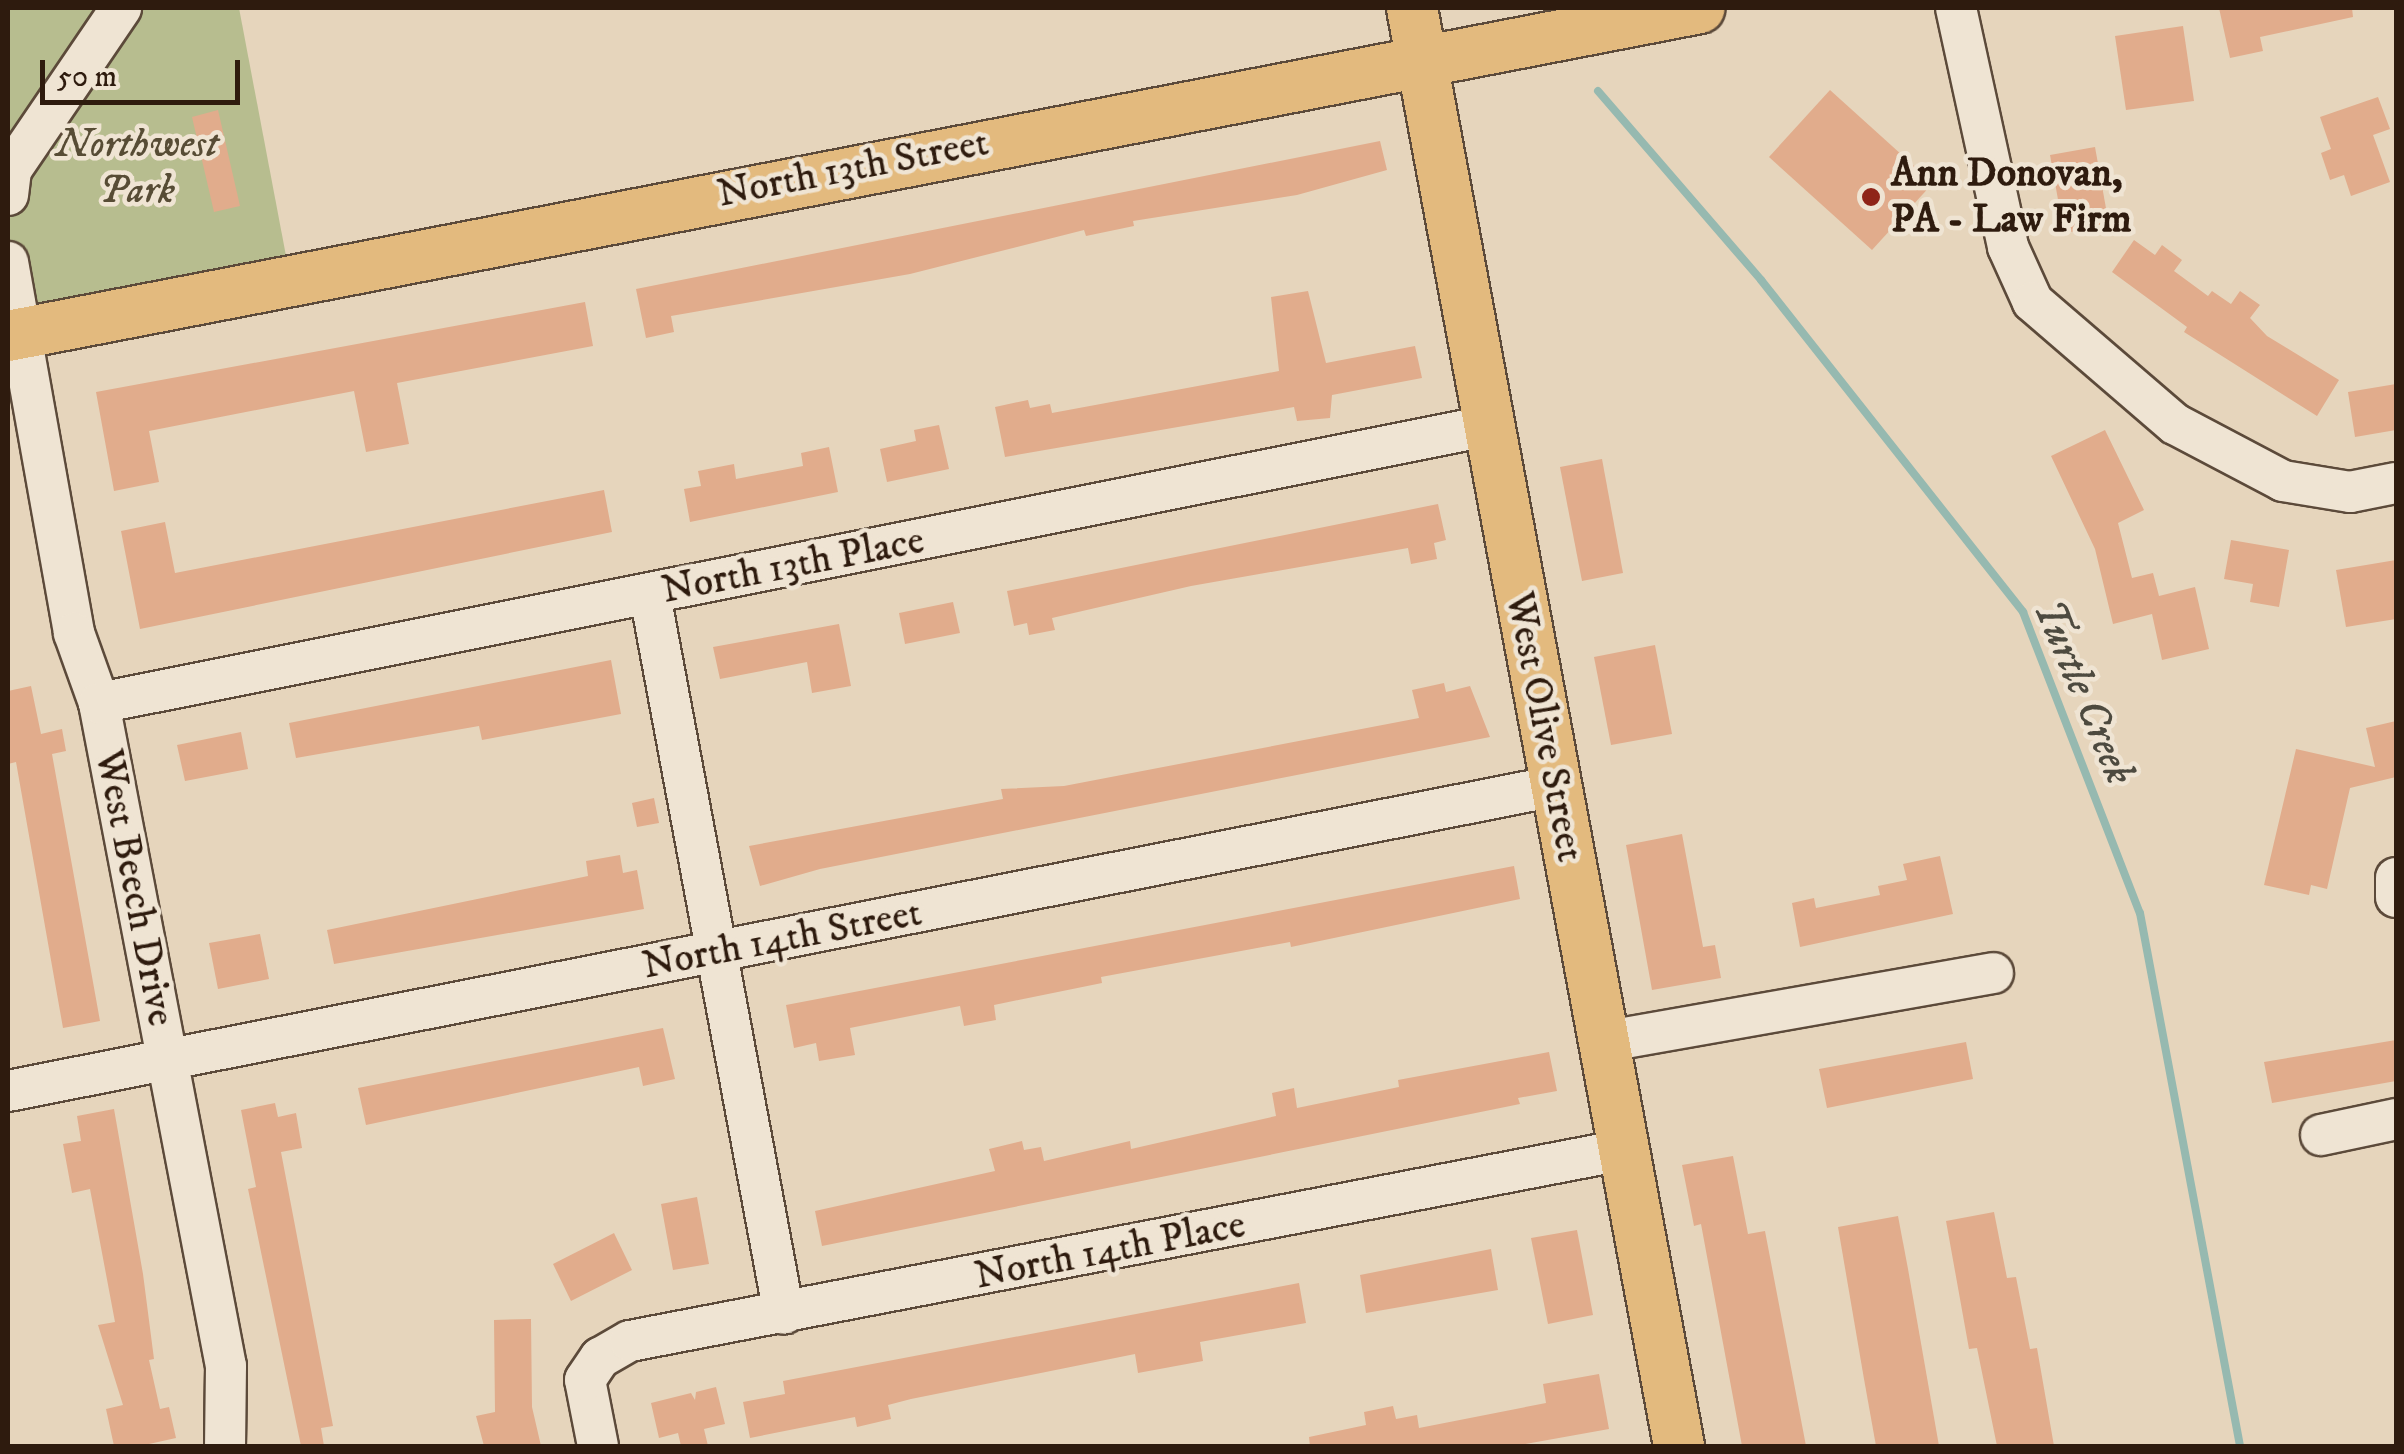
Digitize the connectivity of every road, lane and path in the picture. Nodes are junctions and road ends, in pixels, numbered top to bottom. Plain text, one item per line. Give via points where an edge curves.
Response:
1 (121, 8) edge
2 (1412, 8) edge
3 (1700, 8) edge
4 (1956, 8) edge
5 (1421, 60) junction
6 (8, 195) edge
7 (8, 262) edge
8 (13, 334) edge
9 (1487, 426) junction
10 (2396, 483) edge
11 (650, 595) junction
12 (99, 702) junction
13 (1555, 786) junction
14 (2396, 878) edge
15 (2396, 897) edge
16 (717, 954) junction
17 (1992, 974) dead end
18 (1602, 1042) junction
19 (166, 1061) junction
20 (8, 1090) edge
21 (2396, 1119) edge
22 (2322, 1135) dead end
23 (1623, 1150) junction
24 (784, 1314) junction
25 (225, 1446) edge
26 (598, 1446) edge
27 (1680, 1446) edge

1 - 6 street via 12,170
2 - 5 main road, West Olive Street
3 - 5 main road, North 13th Street
4 - 10 street via 2008,247 2033,302 2175,424 2283,482 2350,492
5 - 8 main road, North 13th Street
5 - 9 main road, West Olive Street
7 - 8 street, West Beech Drive
8 - 12 street, West Beech Drive via 74,633
9 - 11 street, North 13th Place
9 - 13 main road, West Olive Street
11 - 12 street, North 13th Place
11 - 16 street
12 - 19 street, West Beech Drive
13 - 16 street, North 14th Street
13 - 18 main road, West Olive Street
14 - 15 street
16 - 19 street, North 14th Street
16 - 24 street
17 - 18 street
18 - 23 main road, West Olive Street
19 - 20 street, North 14th Street
19 - 25 street, West Beech Drive via 226,1366
21 - 22 street
23 - 24 street, North 14th Place
23 - 27 main road, West Olive Street
24 - 26 street, North 14th Place via 630,1341 600,1358 585,1380

